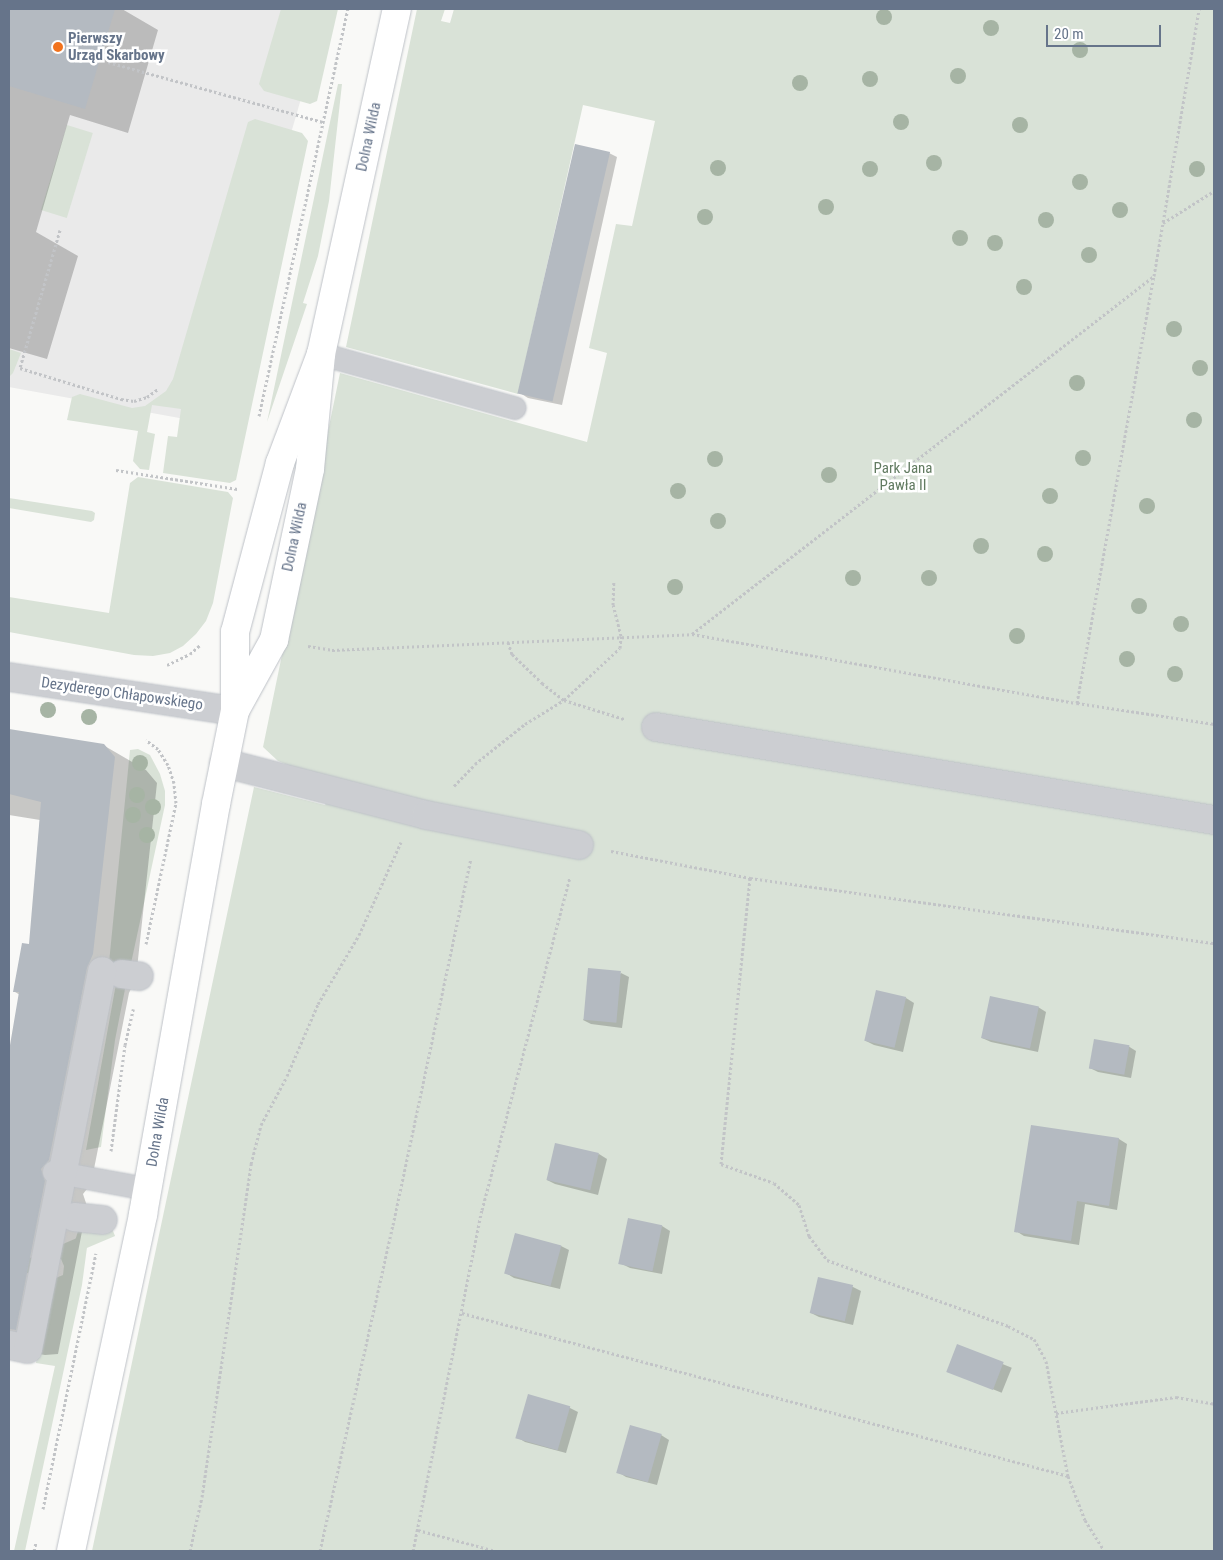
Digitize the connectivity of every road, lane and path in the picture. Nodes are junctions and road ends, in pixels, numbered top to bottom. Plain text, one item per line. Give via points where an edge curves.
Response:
1 (348, 9) edge
2 (397, 9) edge
3 (1199, 9) edge
4 (108, 62) dead end
5 (323, 122) junction
6 (1214, 190) edge
7 (1163, 223) junction
8 (60, 230) dead end
9 (1154, 276) junction
10 (321, 354) junction
11 (158, 389) dead end
12 (515, 408) dead end
13 (258, 424) dead end
14 (116, 470) dead end
15 (244, 490) dead end
16 (614, 581) dead end
17 (692, 634) junction
18 (621, 636) junction
19 (203, 642) dead end
20 (508, 642) junction
21 (304, 645) dead end
22 (166, 665) dead end
23 (9, 678) edge
24 (564, 700) junction
25 (1077, 703) junction
26 (235, 711) junction
27 (1214, 724) edge
28 (656, 727) joint
29 (146, 740) dead end
30 (224, 763) junction
31 (426, 815) junction
32 (1214, 820) edge
33 (478, 826) junction
34 (579, 845) junction
35 (750, 878) junction
36 (1214, 943) edge
37 (121, 974) junction
38 (54, 1172) dead end
39 (107, 1182) junction
40 (147, 1189) junction
41 (74, 1217) dead end
42 (103, 1220) joint
43 (462, 1313) junction
44 (9, 1346) edge
45 (1214, 1404) edge
46 (1056, 1413) junction
47 (1068, 1476) junction
48 (42, 1513) dead end
49 (418, 1530) junction
50 (38, 1532) dead end
51 (34, 1551) edge
52 (71, 1551) edge
53 (190, 1551) edge
54 (320, 1551) edge
55 (413, 1551) edge
56 (496, 1551) edge
57 (1104, 1551) edge

1 - 5 path
2 - 10 street, Dolna Wilda
3 - 7 path
4 - 5 path
5 - 13 path
6 - 7 path
7 - 9 path
8 - 11 path via 20,368 120,399 134,401 147,398
9 - 17 path
9 - 25 path
10 - 12 lane
10 - 26 street, Dolna Wilda via 280,463 235,632
10 - 26 street, Dolna Wilda via 310,469 274,640
14 - 15 path
16 - 18 path via 613,605
17 - 18 path
17 - 25 path
18 - 20 path
18 - 24 path via 620,648
19 - 22 path via 190,654
20 - 21 path via 332,650
20 - 24 path via 512,654 542,684
23 - 26 street, Dezyderego Chłapowskiego
24 - 28 path
24 - 31 path via 526,724 475,764
25 - 27 path
26 - 30 street, Dolna Wilda
28 - 32 street
29 - 37 path via 158,749 168,765 176,802
30 - 31 street
30 - 40 street, Dolna Wilda
31 - 33 street
31 - 53 path via 408,829 359,935 318,1004 287,1076 261,1125 251,1164 202,1497
33 - 34 street
33 - 54 path
34 - 35 path
34 - 43 path via 482,1210
35 - 36 path
35 - 46 path via 721,1164 774,1183 799,1205 809,1236 827,1260 1008,1326 1034,1340 1046,1361
37 - 39 path via 125,1045
37 - 44 street via 28,1349
38 - 39 lane
39 - 40 lane
40 - 52 street, Dolna Wilda
41 - 42 street
42 - 48 path
43 - 47 path
43 - 49 path
45 - 46 path via 1176,1398
46 - 47 path
47 - 57 path via 1085,1520
49 - 55 path
49 - 56 path
50 - 51 path

